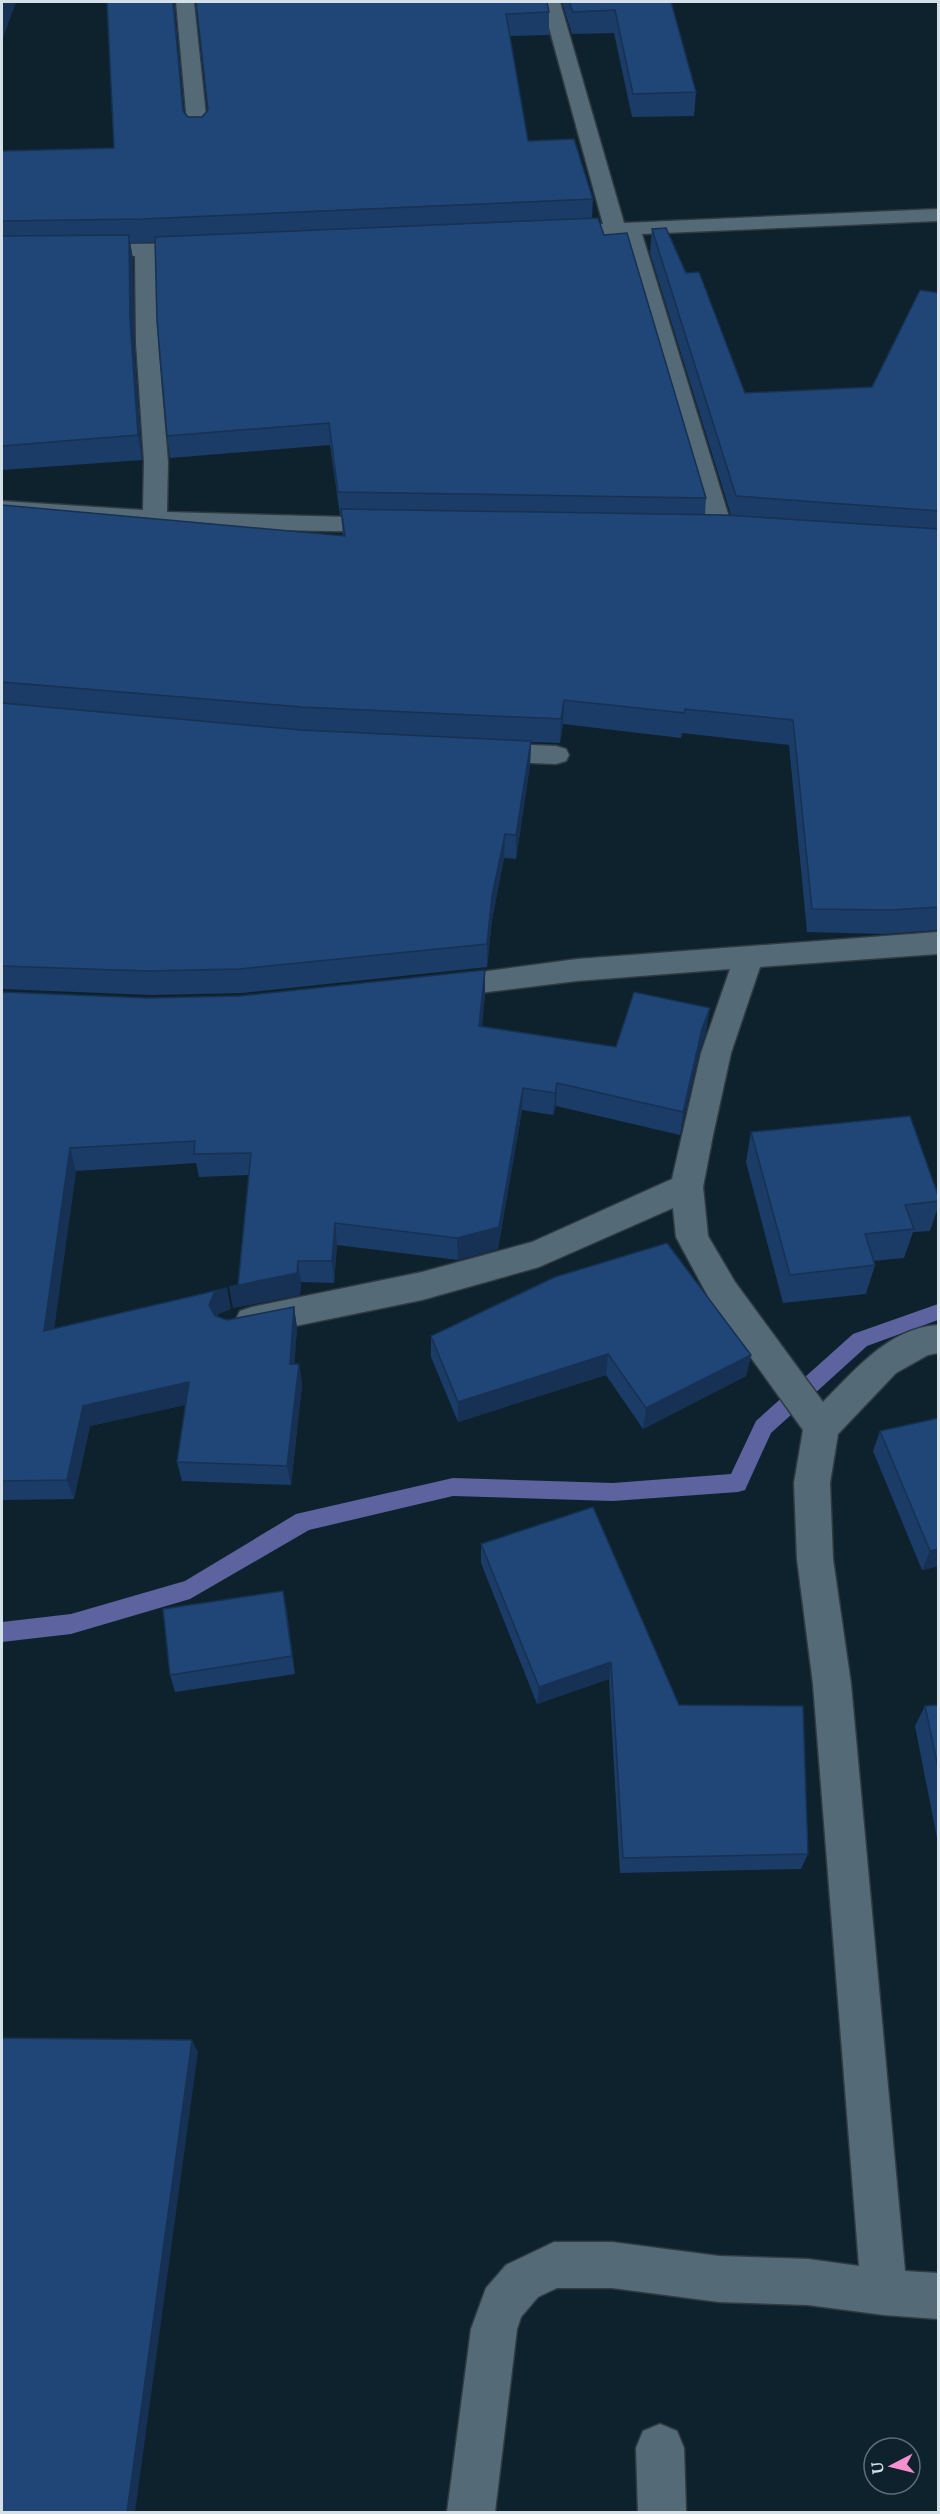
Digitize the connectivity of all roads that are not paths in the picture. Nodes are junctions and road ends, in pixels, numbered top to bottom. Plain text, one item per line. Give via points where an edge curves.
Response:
1 (185, 2) edge
2 (551, 2) edge
3 (198, 134) edge
4 (939, 215) edge
5 (623, 228) junction
6 (534, 233) edge
7 (217, 248) edge
8 (146, 251) junction
9 (2, 252) edge
10 (2, 508) edge
11 (155, 518) junction
12 (413, 526) edge
13 (721, 530) edge
14 (464, 750) edge
15 (556, 755) dead end
16 (939, 943) edge
17 (749, 956) junction
18 (416, 990) edge
19 (687, 1186) junction
20 (232, 1325) edge
21 (939, 1339) edge
22 (819, 1425) junction
23 (884, 2292) junction
24 (939, 2296) edge
25 (660, 2448) dead end
26 (471, 2512) edge
27 (662, 2512) edge

1 - 3 street
2 - 5 street
4 - 5 street
5 - 6 street
5 - 13 street
7 - 8 street
8 - 9 street
8 - 11 street
10 - 11 street
11 - 12 street
14 - 15 street
16 - 17 street
17 - 18 street via 577,970
17 - 19 street via 716,1053
19 - 20 street via 539,1254 422,1286
19 - 22 street via 692,1237 723,1292
21 - 22 street via 922,1341 884,1363
22 - 23 street via 812,1483 815,1559 832,1684
23 - 24 street
23 - 26 street via 808,2282 719,2279 612,2265 554,2265 522,2281 502,2304 494,2329
25 - 27 street

